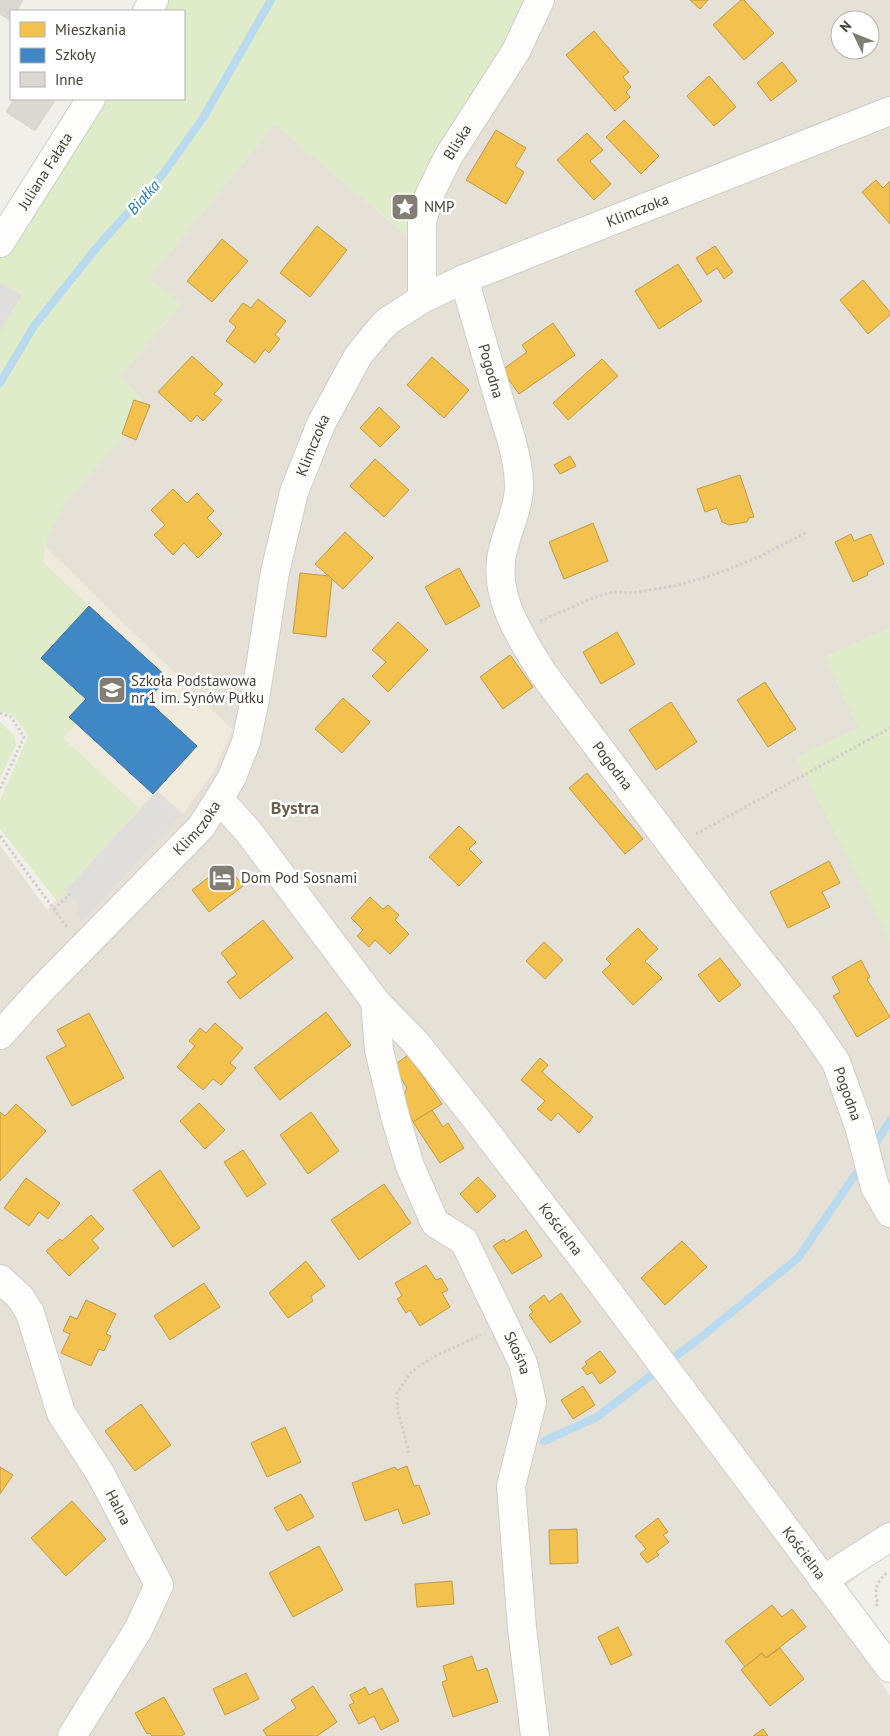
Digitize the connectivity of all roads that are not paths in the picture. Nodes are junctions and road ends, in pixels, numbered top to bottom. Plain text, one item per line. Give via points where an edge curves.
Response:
1 (540, 0) edge
2 (91, 100) edge
3 (890, 111) edge
4 (0, 243) edge
5 (464, 279) junction
6 (422, 299) junction
7 (219, 799) junction
8 (375, 1001) junction
9 (0, 1035) edge
10 (890, 1212) edge
11 (0, 1279) edge
12 (890, 1537) edge
13 (823, 1580) junction
14 (890, 1668) edge
15 (72, 1736) edge
16 (535, 1736) edge

1 - 6 street, Bliska via 516,51 448,158 428,198 422,223
2 - 4 street, Juliana Fałata
3 - 5 street, Klimczoka
5 - 6 street, Klimczoka
5 - 10 street, Pogodna via 518,476 519,495 500,559 499,575 501,591 517,631 542,672 836,1062 875,1187
6 - 7 street, Klimczoka via 388,321 364,348 318,432 294,492 275,572 246,742
7 - 8 street, Kościelna via 248,831
7 - 9 street, Klimczoka via 201,827
8 - 13 street, Kościelna via 416,1043 471,1112
8 - 16 street, Skośna via 379,1050 410,1166 435,1223 464,1241 523,1363 532,1402 511,1486 522,1628
11 - 15 street, Halna via 20,1297 30,1313 60,1413 100,1473 159,1585 138,1630
12 - 13 street
13 - 14 street, Kościelna

